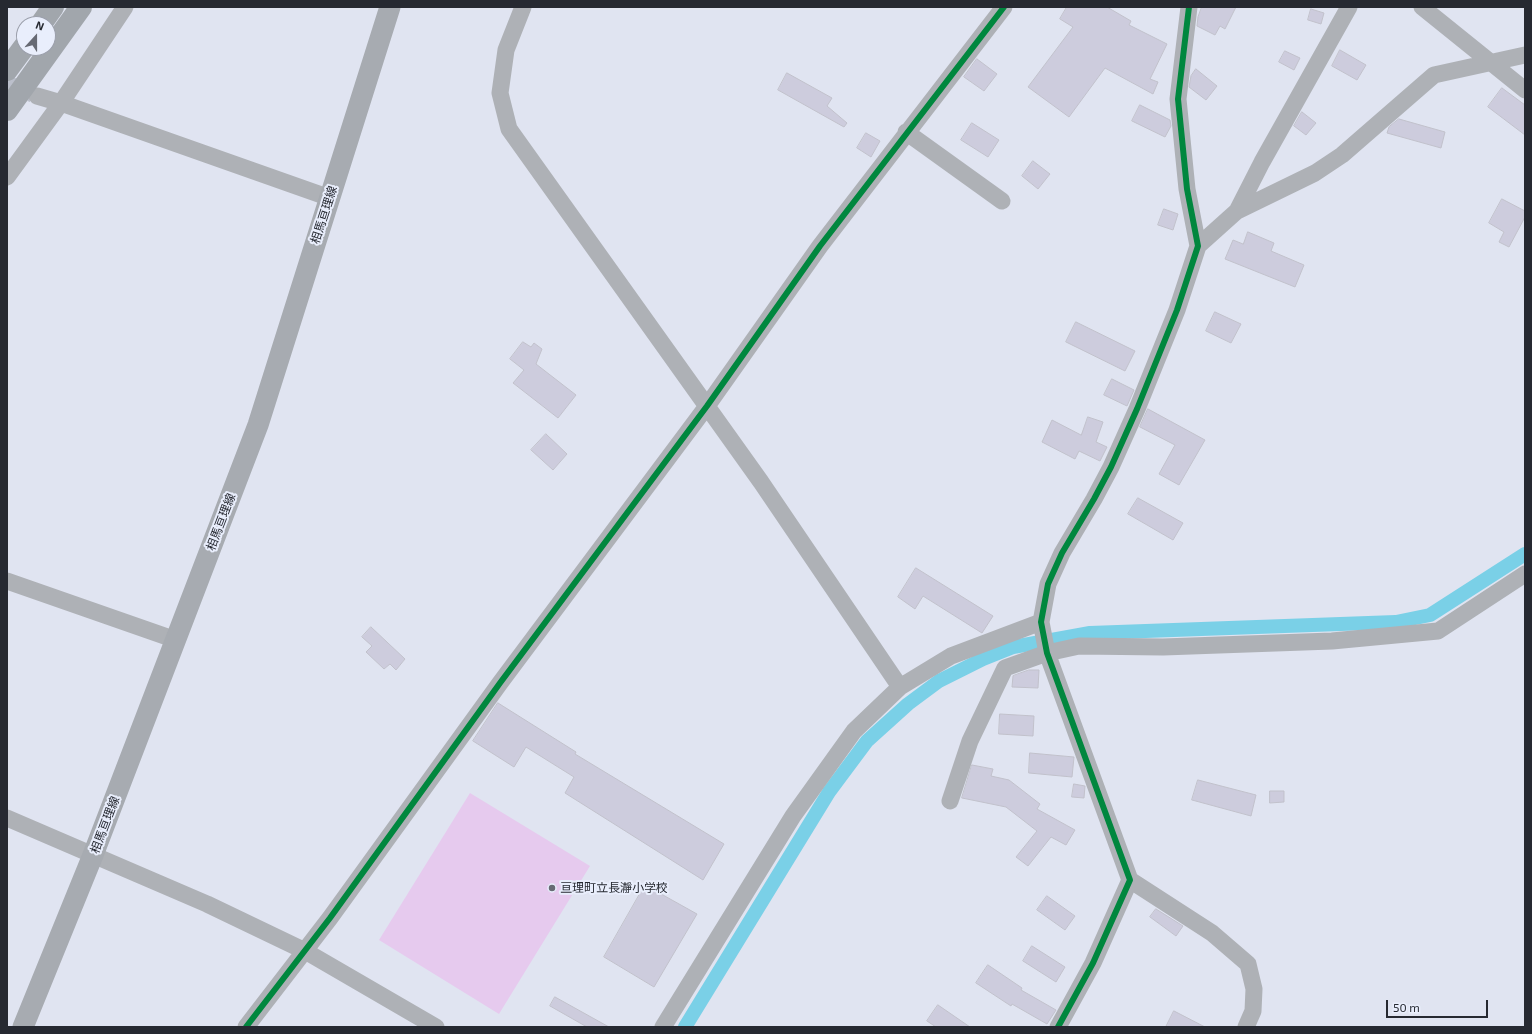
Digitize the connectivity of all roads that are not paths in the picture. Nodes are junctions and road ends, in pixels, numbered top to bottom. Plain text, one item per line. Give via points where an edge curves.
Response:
1 (53, 7) edge
2 (81, 7) edge
3 (125, 7) edge
4 (390, 7) edge
5 (1004, 7) edge
6 (1189, 7) edge
7 (1349, 7) edge
8 (1422, 7) edge
9 (520, 9) edge
10 (46, 16) edge
11 (1525, 55) edge
12 (17, 56) edge
13 (1491, 62) junction
14 (7, 70) edge
15 (1525, 90) edge
16 (37, 96) tunnel mouth
17 (61, 103) junction
18 (7, 110) edge
19 (906, 132) junction
20 (7, 177) edge
21 (330, 198) junction
22 (1002, 201) dead end
23 (1236, 211) junction
24 (1198, 246) junction
25 (707, 406) junction
26 (1525, 574) edge
27 (7, 580) edge
28 (1041, 622) junction
29 (176, 640) junction
30 (1047, 653) junction
31 (900, 686) junction
32 (950, 801) dead end
33 (7, 818) edge
34 (93, 855) junction
35 (1130, 880) junction
36 (305, 951) junction
37 (23, 1027) edge
38 (246, 1027) edge
39 (436, 1027) edge
40 (663, 1027) edge
41 (1058, 1027) edge
42 (1246, 1027) edge

1 - 10 highway
2 - 18 highway
3 - 17 street
4 - 21 main road, 相馬亘理線
5 - 19 street
6 - 24 street via 1178,99 1187,189
7 - 23 street
8 - 13 street
9 - 25 street via 506,50 500,93 509,129
11 - 13 street
12 - 14 highway
13 - 15 street
13 - 23 street via 1434,75 1342,155 1315,174
16 - 17 street
17 - 20 street
17 - 21 street
19 - 22 street
19 - 25 street via 820,246
21 - 29 main road, 相馬亘理線 via 258,424
23 - 24 street
24 - 28 street via 1177,310 1127,431 1101,486 1062,553 1048,584
25 - 31 street
25 - 36 street via 500,683
26 - 30 street via 1438,631 1332,641 1163,647 1079,646
27 - 29 street
28 - 30 street
28 - 31 street via 951,656
29 - 34 main road, 相馬亘理線
30 - 32 street via 1005,668 970,742
30 - 35 street
31 - 40 street via 854,731 794,816
33 - 34 street
34 - 36 street via 207,904
34 - 37 main road, 相馬亘理線
35 - 41 street via 1093,963
35 - 42 street via 1212,933 1248,964 1254,989 1253,1011
36 - 38 street
36 - 39 street

